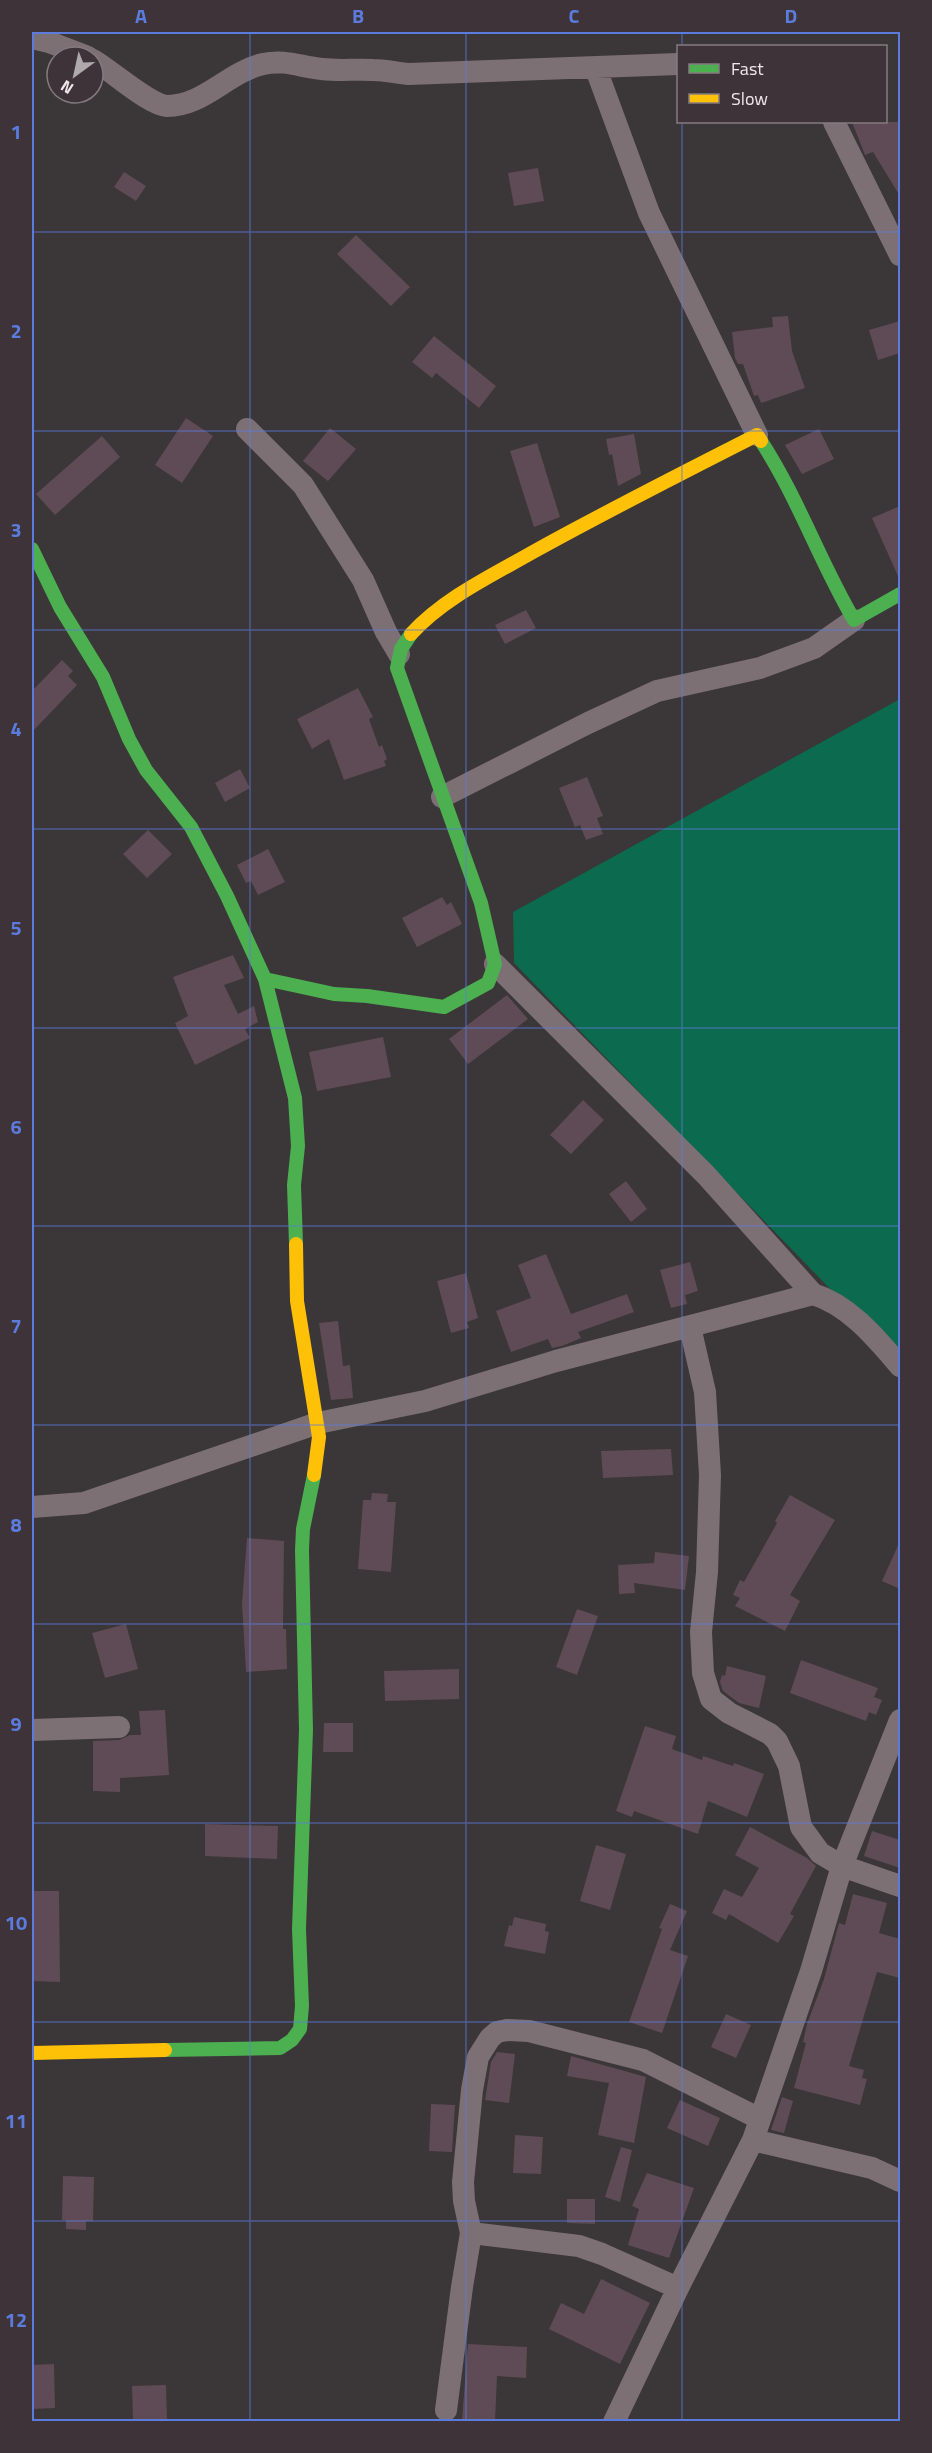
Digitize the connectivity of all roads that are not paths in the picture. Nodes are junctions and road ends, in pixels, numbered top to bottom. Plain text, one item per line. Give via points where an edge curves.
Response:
1 (32, 38) edge
2 (57, 45) edge
3 (677, 64) edge
4 (105, 67) edge
5 (596, 69) junction
6 (834, 123) edge
7 (900, 255) edge
8 (247, 429) dead end
9 (758, 435) junction
10 (32, 549) edge
11 (900, 594) edge
12 (854, 620) junction
13 (399, 654) junction
14 (442, 797) junction
15 (495, 964) junction
16 (265, 979) junction
17 (813, 1294) junction
18 (690, 1327) junction
19 (900, 1366) edge
20 (318, 1423) junction
21 (32, 1507) edge
22 (900, 1720) edge
23 (119, 1727) dead end
24 (32, 1730) edge
25 (842, 1866) junction
26 (900, 1886) edge
27 (32, 2053) edge
28 (760, 2119) junction
29 (753, 2140) junction
30 (900, 2181) edge
31 (471, 2233) junction
32 (678, 2288) junction
33 (447, 2410) dead end
34 (614, 2421) edge

1 - 2 street
3 - 5 street
4 - 5 street via 138,92 165,106 194,101 260,64 281,61 322,70 409,74
5 - 9 street via 649,213
6 - 7 street
8 - 13 street via 303,485 363,580
9 - 12 street via 782,473
9 - 13 street via 580,525 485,579 432,615 407,639
10 - 16 street via 60,607 103,677 146,770 191,827
11 - 12 street
12 - 14 street via 814,648 760,668 657,691
13 - 14 street via 397,668
14 - 15 street via 481,903
15 - 16 street via 488,983 444,1007 334,994
15 - 17 street via 706,1175
16 - 20 street via 295,1098 297,1301
17 - 18 street
17 - 19 street via 824,1297 871,1332
18 - 20 street via 555,1361 425,1401
18 - 25 street via 705,1392 710,1475 701,1632 703,1673 711,1699 777,1741 789,1766 801,1827 820,1853
20 - 21 street via 94,1500
20 - 27 street via 302,1550 306,1730 299,1929 300,2029 280,2048
22 - 25 street
23 - 24 street
25 - 26 street
25 - 28 street via 812,1971
28 - 29 street
28 - 31 street via 643,2060 529,2031 497,2032 478,2057 472,2090 463,2182
29 - 30 street via 872,2168
29 - 32 street
31 - 32 street via 579,2246
31 - 33 street
32 - 34 street

